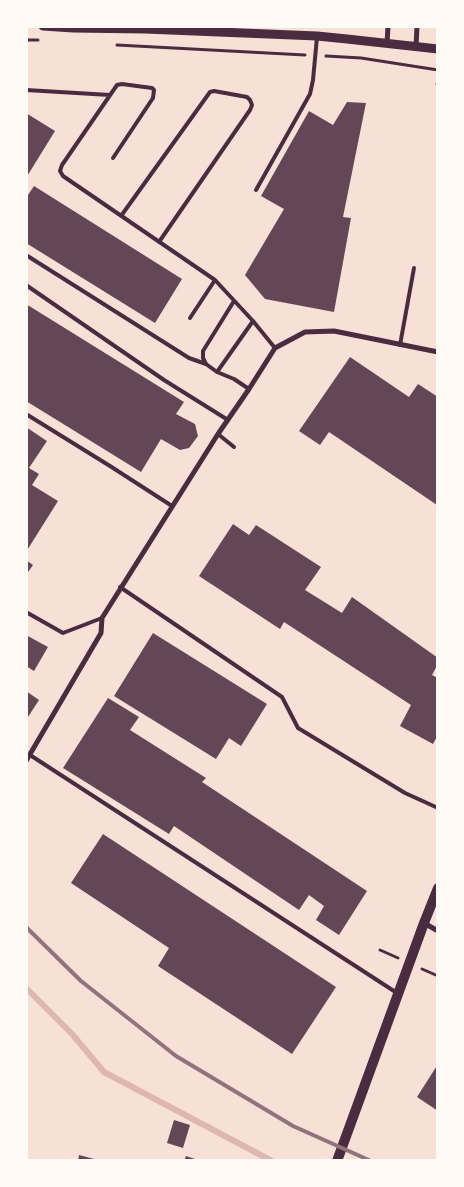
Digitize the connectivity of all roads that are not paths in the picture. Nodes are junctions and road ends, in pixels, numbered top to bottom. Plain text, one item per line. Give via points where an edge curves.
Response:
1 (43, 26) edge
2 (388, 26) edge
3 (416, 26) edge
4 (317, 36) junction
5 (387, 44) junction
6 (416, 47) junction
7 (438, 49) edge
8 (26, 90) edge
9 (110, 95) junction
10 (113, 158) dead end
11 (256, 190) dead end
12 (121, 216) junction
13 (159, 242) junction
14 (26, 255) edge
15 (414, 268) dead end
16 (214, 280) junction
17 (26, 285) edge
18 (234, 301) junction
19 (190, 318) dead end
20 (253, 321) junction
21 (400, 345) junction
22 (275, 348) junction
23 (438, 352) edge
24 (206, 364) junction
25 (217, 372) junction
26 (250, 389) junction
27 (26, 414) edge
28 (228, 420) junction
29 (218, 434) junction
30 (234, 447) dead end
31 (172, 506) junction
32 (120, 587) junction
33 (26, 612) edge
34 (102, 618) junction
35 (30, 755) junction
36 (26, 761) edge
37 (438, 808) edge
38 (438, 888) edge
39 (424, 923) junction
40 (438, 931) edge
41 (398, 993) junction
42 (337, 1161) edge

1 - 4 street
2 - 5 street
3 - 6 street
4 - 5 street
4 - 11 lane via 310,94
5 - 6 street
6 - 7 street
8 - 9 lane
9 - 10 lane via 119,84 154,90 153,98
9 - 12 lane via 60,171
12 - 13 lane
12 - 13 lane via 210,92 247,97 252,105 250,110
13 - 16 lane
14 - 24 lane via 190,358
15 - 21 lane
16 - 18 lane
16 - 19 lane
17 - 28 lane
18 - 20 lane
18 - 24 lane via 203,351
20 - 22 lane
20 - 25 lane
21 - 22 street via 334,331 305,332
21 - 23 street
22 - 26 street
24 - 25 lane
25 - 26 lane
26 - 28 street
27 - 31 lane
28 - 29 street
29 - 30 lane
29 - 31 street
31 - 32 street
32 - 34 street
32 - 37 lane via 282,697 298,728 405,793
33 - 34 lane via 63,633
34 - 35 street via 101,633
35 - 36 street
35 - 41 lane
38 - 39 main road
39 - 40 street
39 - 41 main road
41 - 42 main road

